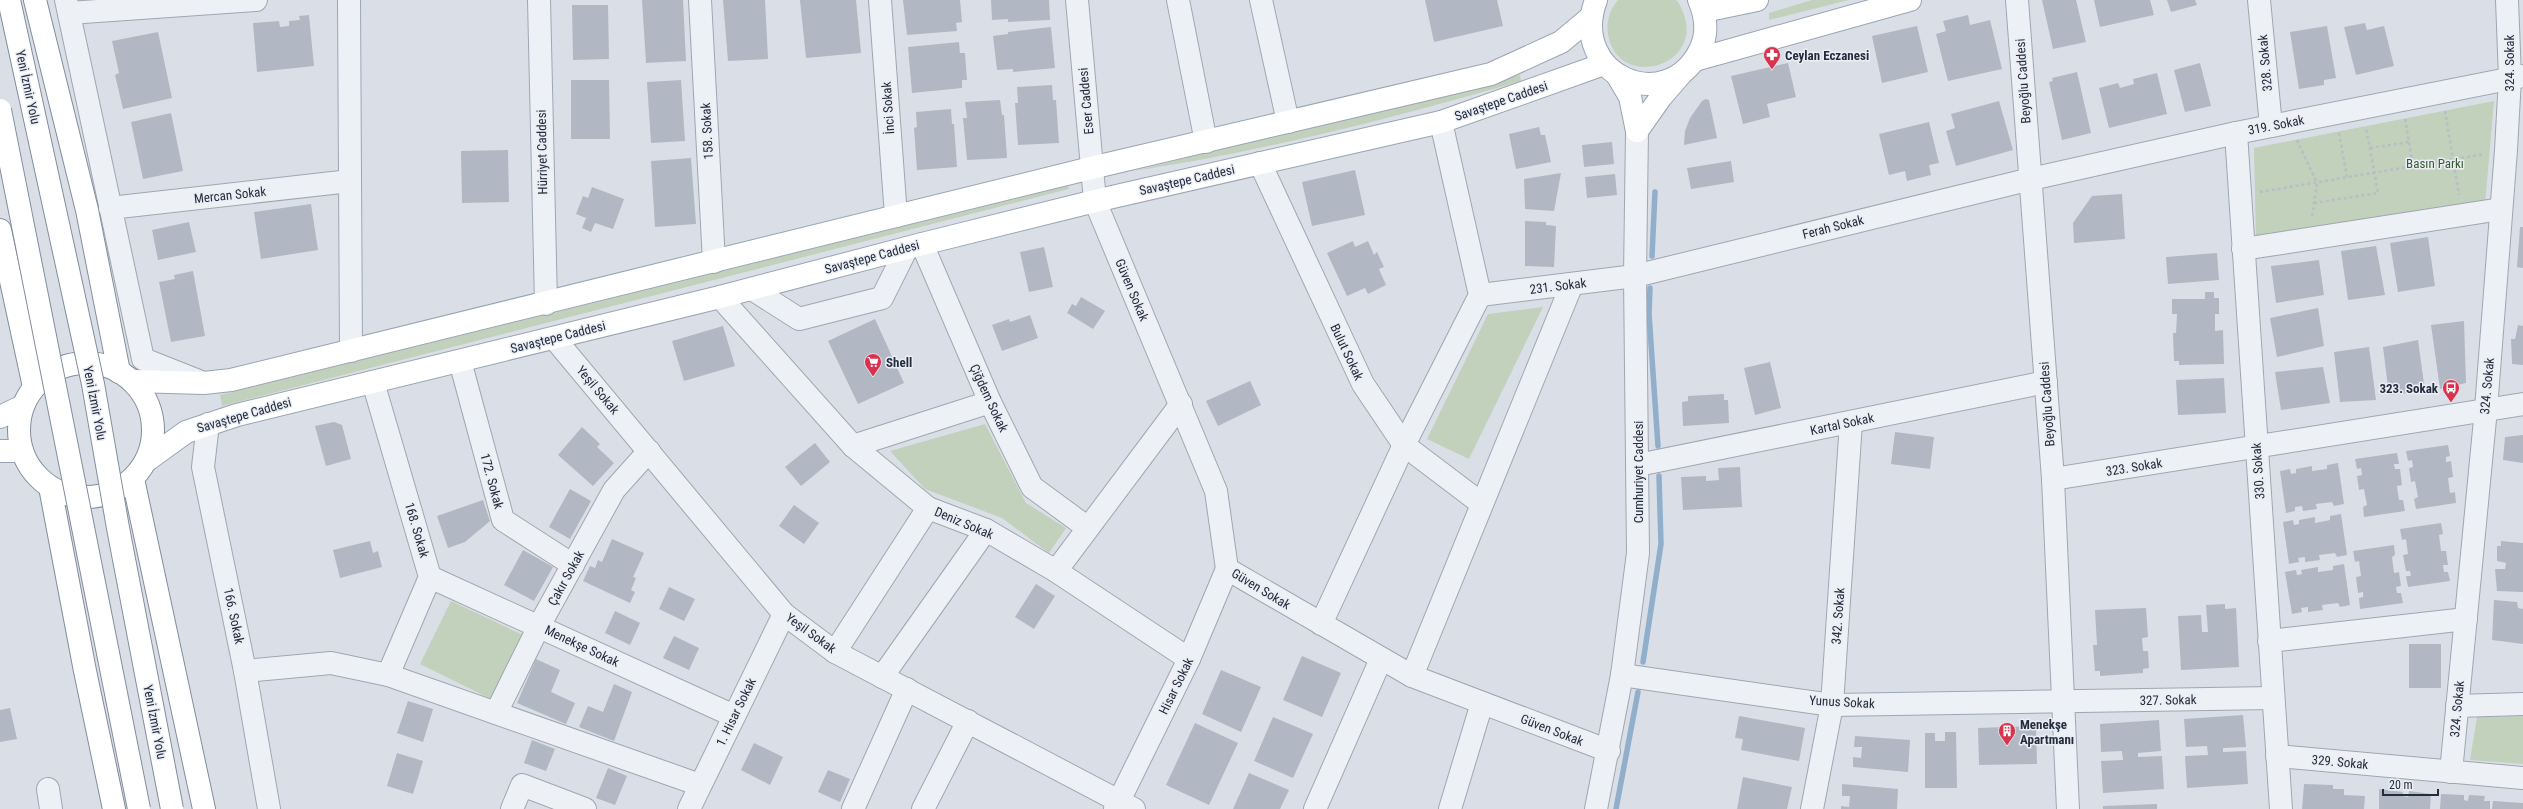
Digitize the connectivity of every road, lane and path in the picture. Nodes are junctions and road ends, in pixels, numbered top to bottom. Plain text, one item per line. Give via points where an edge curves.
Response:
1 (8, 0) edge
2 (35, 0) edge
3 (256, 0) edge
4 (349, 0) edge
5 (539, 0) edge
6 (700, 0) edge
7 (880, 0) edge
8 (1077, 0) edge
9 (1178, 0) edge
10 (1261, 0) edge
11 (1756, 0) edge
12 (1910, 0) edge
13 (2017, 0) edge
14 (2259, 0) edge
15 (2508, 0) edge
16 (1701, 5) edge
17 (67, 7) edge
18 (1593, 8) edge
19 (1689, 66) junction
20 (1611, 70) junction
21 (2517, 77) edge
22 (0, 110) edge
23 (2445, 111) dead end
24 (2405, 118) dead end
25 (1288, 122) junction
26 (1441, 122) junction
27 (2271, 126) junction
28 (2366, 126) dead end
29 (1637, 131) junction
30 (2339, 131) dead end
31 (2236, 133) junction
32 (2297, 140) dead end
33 (1206, 142) junction
34 (2409, 142) junction
35 (2370, 148) junction
36 (2506, 150) junction
37 (2453, 159) junction
38 (1260, 164) junction
39 (2413, 166) junction
40 (1091, 168) junction
41 (2374, 173) junction
42 (2347, 177) junction
43 (2031, 178) junction
44 (350, 181) junction
45 (2317, 183) junction
46 (2239, 196) junction
47 (1095, 201) junction
48 (2460, 202) dead end
49 (2314, 203) junction
50 (110, 208) junction
51 (2501, 209) junction
52 (896, 216) junction
53 (2311, 225) dead end
54 (0, 230) edge
55 (915, 246) junction
56 (2243, 249) junction
57 (714, 262) junction
58 (1636, 276) junction
59 (1572, 284) junction
60 (752, 289) junction
61 (1480, 295) junction
62 (720, 297) junction
63 (546, 304) junction
64 (554, 338) junction
65 (351, 351) junction
66 (460, 361) junction
67 (126, 376) junction
68 (373, 382) junction
69 (2046, 382) junction
70 (204, 383) junction
71 (34, 387) junction
72 (990, 402) junction
73 (1181, 404) junction
74 (2523, 404) edge
75 (23, 406) junction
76 (2486, 409) junction
77 (0, 417) edge
78 (1851, 422) junction
79 (208, 424) junction
80 (1404, 445) junction
81 (854, 446) junction
82 (2257, 449) junction
83 (0, 451) edge
84 (22, 451) junction
85 (649, 451) junction
86 (146, 461) junction
87 (1638, 465) junction
88 (133, 479) junction
89 (2053, 480) junction
90 (50, 486) junction
91 (1482, 504) junction
92 (928, 508) junction
93 (1088, 528) junction
94 (986, 530) junction
95 (573, 565) junction
96 (1227, 569) junction
97 (1056, 571) junction
98 (430, 577) junction
99 (784, 614) junction
100 (2466, 619) junction
101 (1320, 624) junction
102 (539, 626) junction
103 (2269, 641) junction
104 (835, 652) junction
105 (1189, 659) junction
106 (1381, 659) junction
107 (245, 671) junction
108 (388, 675) junction
109 (1622, 675) junction
110 (1412, 676) junction
111 (882, 677) junction
112 (907, 689) junction
113 (2273, 698) junction
114 (2063, 702) junction
115 (1482, 703) junction
116 (2523, 704) edge
117 (1832, 705) junction
118 (2457, 706) junction
119 (496, 713) junction
120 (734, 716) junction
121 (968, 721) junction
122 (1608, 751) junction
123 (2277, 756) junction
124 (2451, 772) junction
125 (2523, 778) edge
126 (700, 785) junction
127 (1123, 806) edge
128 (114, 809) edge
129 (139, 809) edge
130 (172, 809) edge
131 (204, 809) edge
132 (269, 809) edge
133 (512, 809) edge
134 (585, 809) edge
135 (688, 809) edge
136 (853, 809) edge
137 (923, 809) edge
138 (1315, 809) edge
139 (1450, 809) edge
140 (1596, 809) edge
141 (1812, 809) edge
142 (2068, 809) edge
143 (2281, 809) edge

1 - 130 main road, Yeni İzmir Yolu, bridge via 92,384
2 - 67 main road, Yeni İzmir Yolu
3 - 17 street
4 - 44 street
5 - 63 street, Hürriyet Caddesi
6 - 57 street, 158. Sokak
7 - 52 street, İnci Sokak
8 - 40 street, Eser Caddesi
9 - 33 street
10 - 25 street
11 - 16 main road
12 - 19 main road
13 - 43 street, Beyoğlu Caddesi
14 - 27 street, 328. Sokak
15 - 21 street, 324. Sokak
16 - 19 main road via 1706,28 1703,44
17 - 50 street
18 - 20 main road via 1590,34 1595,50
18 - 25 main road via 1561,42 1491,74
19 - 20 main road via 1668,80 1651,84 1633,82
19 - 29 main road
20 - 26 main road, Savaştepe Caddesi
20 - 29 main road via 1630,97
21 - 27 street, 319. Sokak
21 - 36 street, 324. Sokak
22 - 129 main road, bridge
23 - 37 path
24 - 34 path
25 - 33 main road
26 - 38 main road, Savaştepe Caddesi
26 - 61 street
27 - 31 street, 319. Sokak
28 - 35 path
29 - 58 street, Cumhuriyet Caddesi
30 - 42 path
31 - 43 street, 319. Sokak
31 - 46 street, 330. Sokak
32 - 45 path
33 - 40 main road
34 - 35 path
34 - 39 path
35 - 41 path
36 - 37 path
36 - 51 street, 324. Sokak
37 - 39 path
37 - 48 path
38 - 47 main road, Savaştepe Caddesi
38 - 80 street, Bulut Sokak via 1363,384
39 - 41 path
40 - 47 street, Eser Caddesi
40 - 52 main road
41 - 42 path
41 - 49 path via 2378,193
42 - 45 path
43 - 58 street, Ferah Sokak
43 - 69 street, Beyoğlu Caddesi
44 - 50 street, Mercan Sokak
44 - 65 street
45 - 46 path
45 - 49 path
46 - 56 street, 330. Sokak
47 - 55 main road, Savaştepe Caddesi
47 - 73 street, Güven Sokak
49 - 53 path
50 - 70 street via 143,359
51 - 56 street
51 - 76 street, 324. Sokak
52 - 57 main road
54 - 71 main road
55 - 60 main road, Savaştepe Caddesi
55 - 60 street via 882,298 799,319
55 - 72 street, Çiğdem Sokak
56 - 82 street, 330. Sokak
57 - 63 main road
58 - 59 street, 231. Sokak
58 - 87 street, Cumhuriyet Caddesi
59 - 61 street, 231. Sokak
59 - 91 street
60 - 62 main road, Savaştepe Caddesi
61 - 80 street
62 - 64 main road, Savaştepe Caddesi
62 - 81 street, Deniz Sokak
63 - 65 main road
64 - 66 main road, Savaştepe Caddesi
64 - 85 street, Yeşil Sokak
65 - 70 main road via 231,380
66 - 68 main road, Savaştepe Caddesi
66 - 95 street, 172. Sokak via 503,520
67 - 70 main road
67 - 71 main road via 94,363 72,363 51,372
67 - 86 main road via 146,398 153,419 153,441
68 - 79 main road, Savaştepe Caddesi
68 - 98 street, 168. Sokak
69 - 78 street, Kartal Sokak
69 - 89 street, Beyoğlu Caddesi
71 - 75 main road
72 - 81 street
72 - 93 street, Çiğdem Sokak via 1032,487
73 - 93 street
73 - 96 street, Güven Sokak via 1216,491
74 - 76 street, 323. Sokak
75 - 77 main road
75 - 84 main road via 19,429
76 - 82 street, 323. Sokak
76 - 100 street, 324. Sokak
78 - 87 street, Kartal Sokak
78 - 117 street, 342. Sokak
79 - 86 main road, Savaştepe Caddesi via 186,432
79 - 107 street, 166. Sokak via 203,467
80 - 91 street, Bulut Sokak
80 - 101 street
81 - 92 street, Deniz Sokak
82 - 89 street, 323. Sokak
82 - 103 street, 330. Sokak
83 - 84 main road
84 - 90 main road via 33,471
85 - 95 street, Çakır Sokak via 614,490
85 - 99 street, Yeşil Sokak
86 - 88 main road
87 - 109 street, Cumhuriyet Caddesi via 1638,553
88 - 90 main road via 115,491 94,497 71,495
88 - 131 main road
89 - 114 street, Beyoğlu Caddesi
90 - 128 main road
91 - 110 street
92 - 94 street, Deniz Sokak
92 - 104 street
93 - 97 street
94 - 97 street, Deniz Sokak
94 - 111 street
95 - 102 street, Çakır Sokak
96 - 101 street, Güven Sokak
96 - 105 street, Hisar Sokak
97 - 105 street, Deniz Sokak
98 - 102 street, Menekşe Sokak
98 - 108 street
99 - 104 street, Yeşil Sokak
99 - 120 street, 1. Hisar Sokak
100 - 103 street
100 - 118 street, 324. Sokak
101 - 106 street, Güven Sokak
102 - 119 street, Çakır Sokak
102 - 120 street, Menekşe Sokak
103 - 113 street, 330. Sokak
104 - 111 street, Yeşil Sokak
105 - 127 street, Hisar Sokak
106 - 110 street, Güven Sokak
106 - 138 street
107 - 108 street via 331,663
107 - 132 street, 166. Sokak
108 - 119 street
109 - 117 street, Yunus Sokak
109 - 122 street, Cumhuriyet Caddesi
110 - 115 street, Güven Sokak
111 - 112 street, Yeşil Sokak
112 - 121 street, Yeşil Sokak
112 - 136 street
113 - 114 street, 327. Sokak
113 - 123 street, 330. Sokak
114 - 117 street, Yunus Sokak
114 - 142 street, Beyoğlu Caddesi
115 - 122 street, Güven Sokak
115 - 139 street
116 - 118 street
117 - 141 street, 342. Sokak
118 - 124 street, 324. Sokak
119 - 126 street
120 - 126 street, 1. Hisar Sokak
121 - 127 street, Yeşil Sokak
121 - 137 street
122 - 140 street, Cumhuriyet Caddesi
123 - 124 street, 329. Sokak
123 - 143 street, 330. Sokak
124 - 125 street, 329. Sokak
126 - 135 street, 1. Hisar Sokak
133 - 134 street via 522,785

